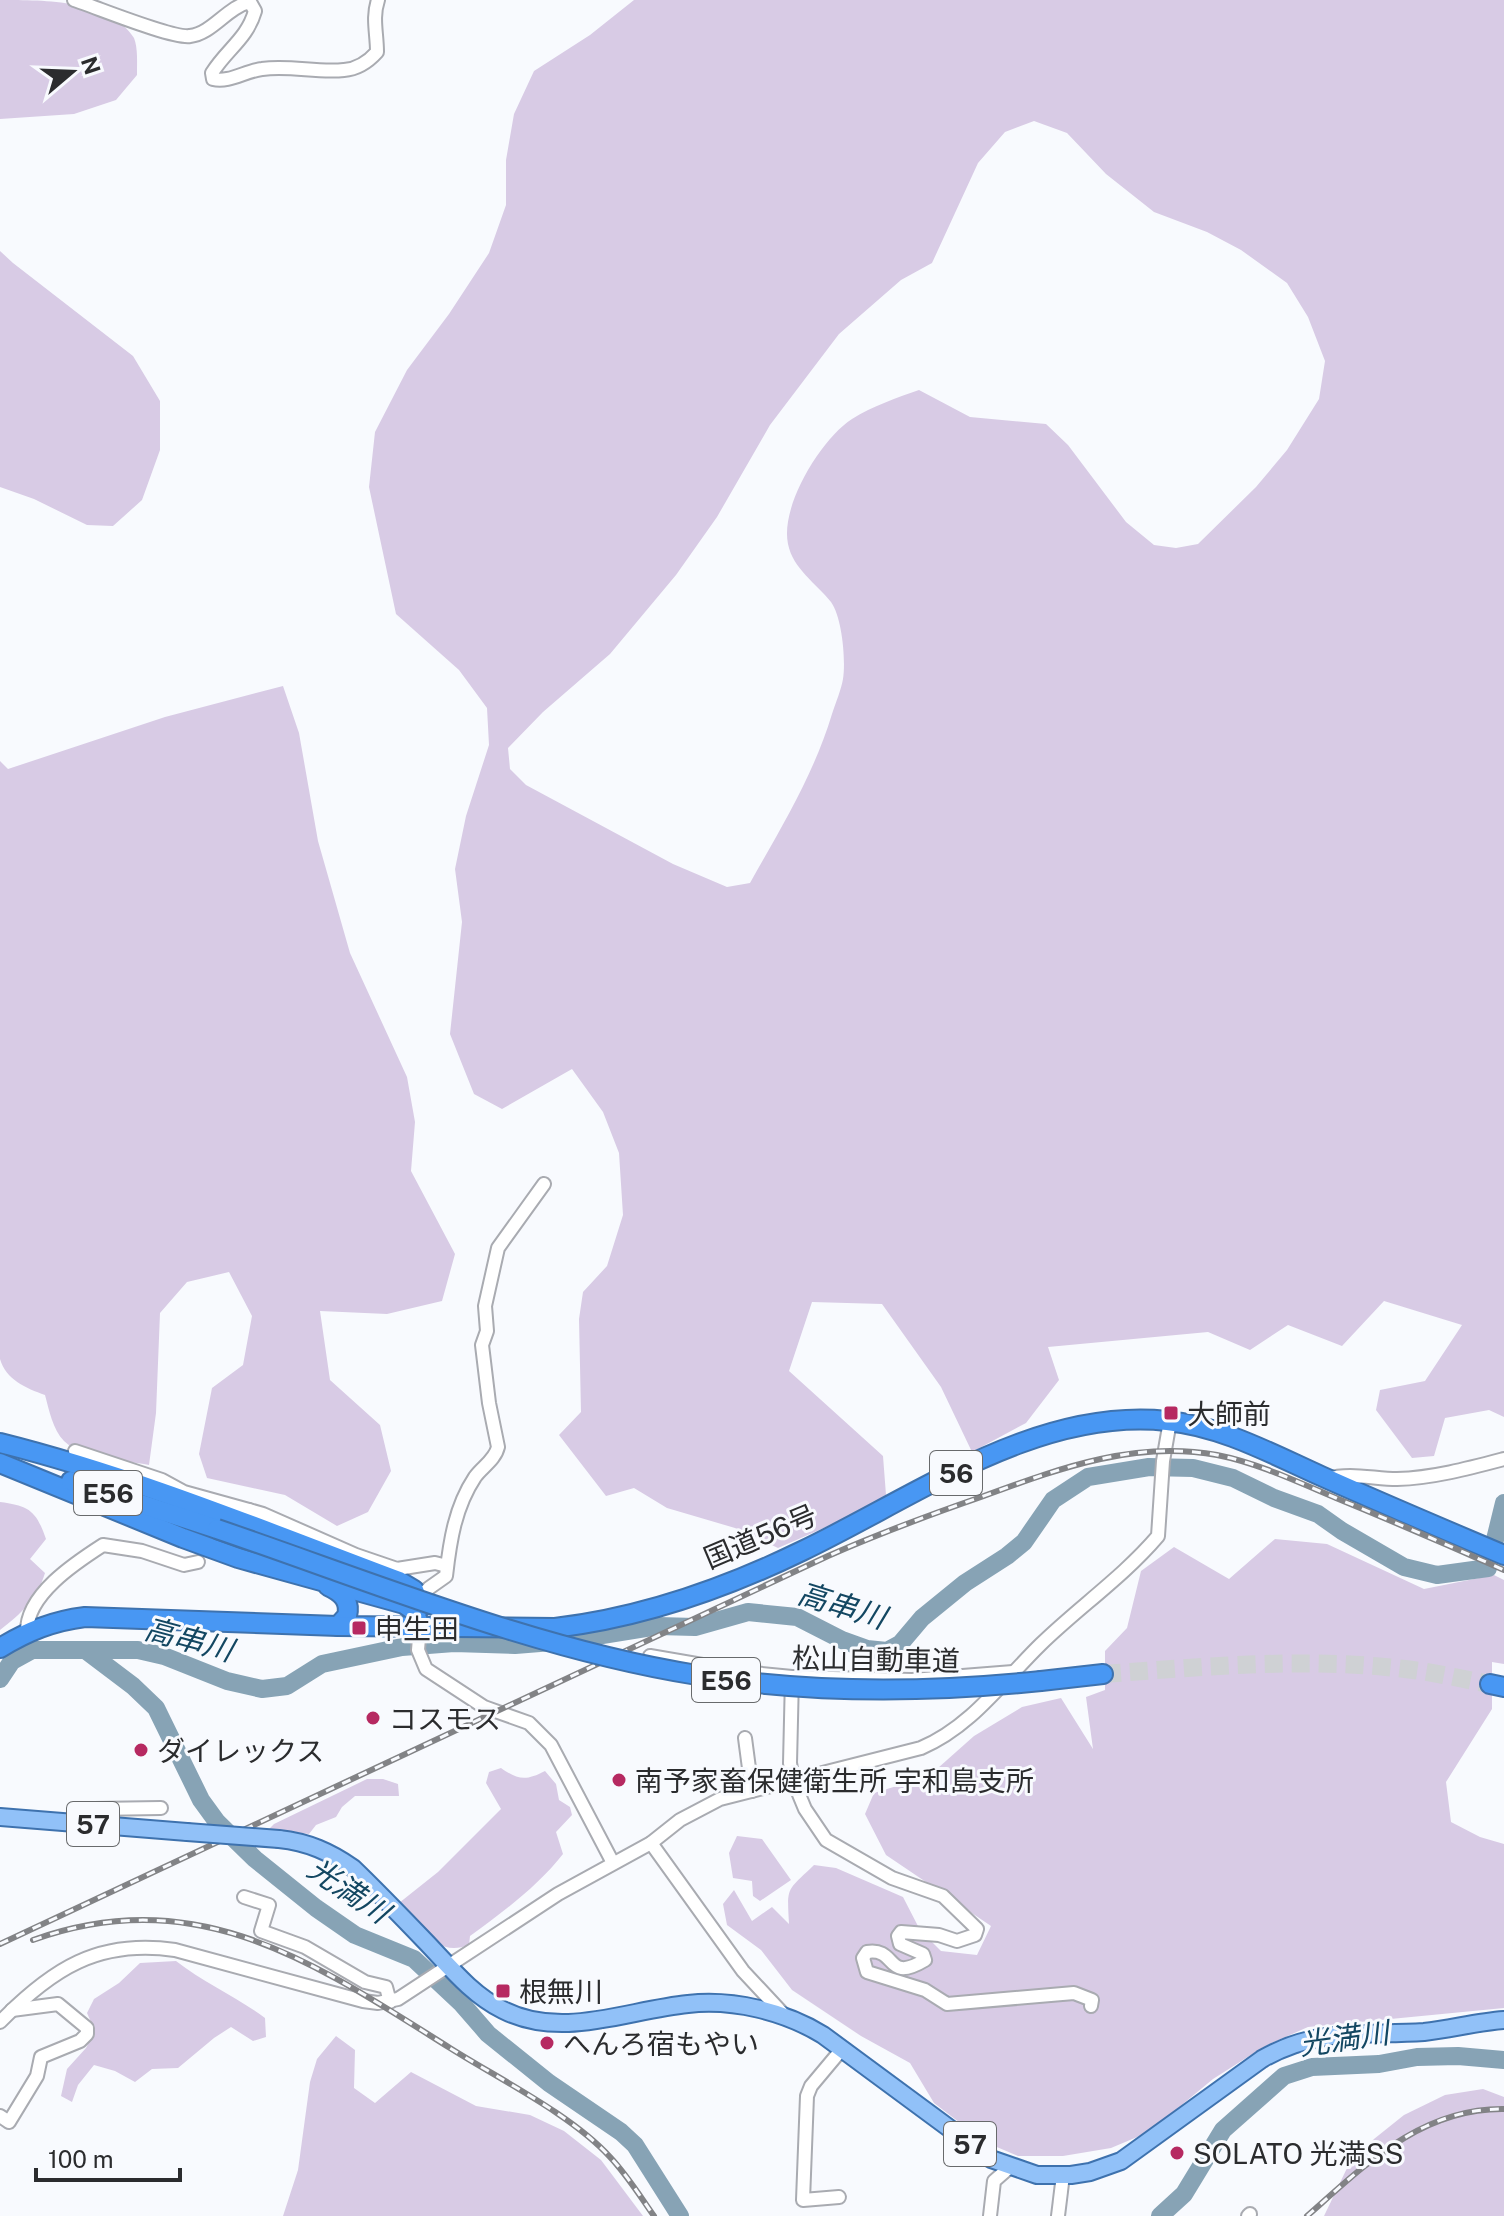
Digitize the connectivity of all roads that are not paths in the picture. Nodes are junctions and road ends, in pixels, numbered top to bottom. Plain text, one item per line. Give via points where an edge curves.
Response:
1 (74, 0) edge
2 (378, 0) edge
3 (544, 1184) dead end
4 (1170, 1421) junction
5 (0, 1443) edge
6 (75, 1451) dead end
7 (1504, 1459) edge
8 (0, 1460) edge
9 (1327, 1479) junction
10 (1496, 1552) edge
11 (198, 1562) dead end
12 (447, 1566) junction
13 (319, 1582) junction
14 (417, 1601) junction
15 (338, 1626) junction
16 (27, 1632) junction
17 (419, 1638) junction
18 (0, 1648) edge
19 (650, 1656) dead end
20 (1013, 1672) junction
21 (1103, 1674) tunnel mouth
22 (792, 1677) junction
23 (745, 1738) dead end
24 (793, 1780) junction
25 (752, 1791) junction
26 (161, 1808) dead end
27 (0, 1817) edge
28 (82, 1824) junction
29 (651, 1843) junction
30 (613, 1863) junction
31 (244, 1897) dead end
32 (438, 1973) junction
33 (390, 2002) junction
34 (1091, 2006) dead end
35 (12, 2010) junction
36 (786, 2017) junction
37 (1504, 2020) edge
38 (0, 2022) edge
39 (842, 2049) junction
40 (0, 2116) edge
41 (1010, 2167) junction
42 (1063, 2175) junction
43 (839, 2197) dead end
44 (990, 2216) edge
45 (1058, 2216) edge

1 - 2 street via 189,37 236,5 250,2 255,11 250,28 212,73 221,81 286,66 346,70 367,63 377,52 373,23
3 - 12 street via 498,1248 482,1345 498,1447 457,1510
4 - 9 highway, 国道56号 / 56 via 1227,1435
4 - 17 highway, 国道56号 / 56 via 1091,1423 1028,1440 772,1565 623,1616 555,1628
4 - 20 street via 1158,1536
5 - 14 highway via 180,1499 399,1581 414,1590
6 - 12 street via 184,1492 263,1514 397,1569
7 - 9 street via 1398,1479
8 - 13 highway via 183,1538
8 - 14 highway, E56, bridge via 217,1529
9 - 10 highway, 国道56号 / 56
11 - 16 street via 184,1565 103,1545 54,1581 27,1621
12 - 14 street via 446,1576
13 - 14 highway
13 - 15 highway via 346,1600 347,1615
14 - 17 highway
14 - 21 highway, 松山自動車道 / E56, bridge via 598,1653 732,1681 852,1691 973,1688
15 - 16 highway, 国道56号 / 56 via 85,1617
15 - 17 highway, 国道56号 / 56
16 - 18 highway, 国道56号 / 56
17 - 30 street via 426,1669 496,1712 529,1723 551,1745
19 - 22 street
20 - 22 street via 912,1680
20 - 24 street via 942,1739
22 - 24 street
23 - 25 street
24 - 25 street
24 - 34 street via 826,1840 892,1878 943,1896 977,1929 975,1935 957,1941 901,1932 900,1944 925,1960 903,1969 882,1953 867,1952 867,1972 925,1990 947,2004 1074,1993 1092,2000
25 - 29 street via 694,1812
26 - 28 street via 94,1809
27 - 28 main road, 57
28 - 32 main road, 57, bridge via 279,1839 319,1848 353,1868
29 - 30 street
29 - 36 street via 743,1971
30 - 32 street
31 - 33 street via 269,1905 261,1931 305,1947 365,1982 386,1987
32 - 33 street
32 - 36 main road, 57 via 529,2020 576,2023 699,2003
33 - 35 street via 363,2001 152,1947 101,1953 70,1964
35 - 38 street
35 - 40 street via 58,2004 87,2028 87,2034 41,2057 37,2076 9,2122
36 - 39 main road, 57
37 - 42 main road, 57 via 1422,2032 1342,2033 1294,2043 1262,2059 1133,2155 1106,2168
39 - 41 main road, 57 via 932,2118
39 - 43 street via 807,2096 803,2200
41 - 42 main road, 57
41 - 44 street via 994,2181
42 - 45 street

